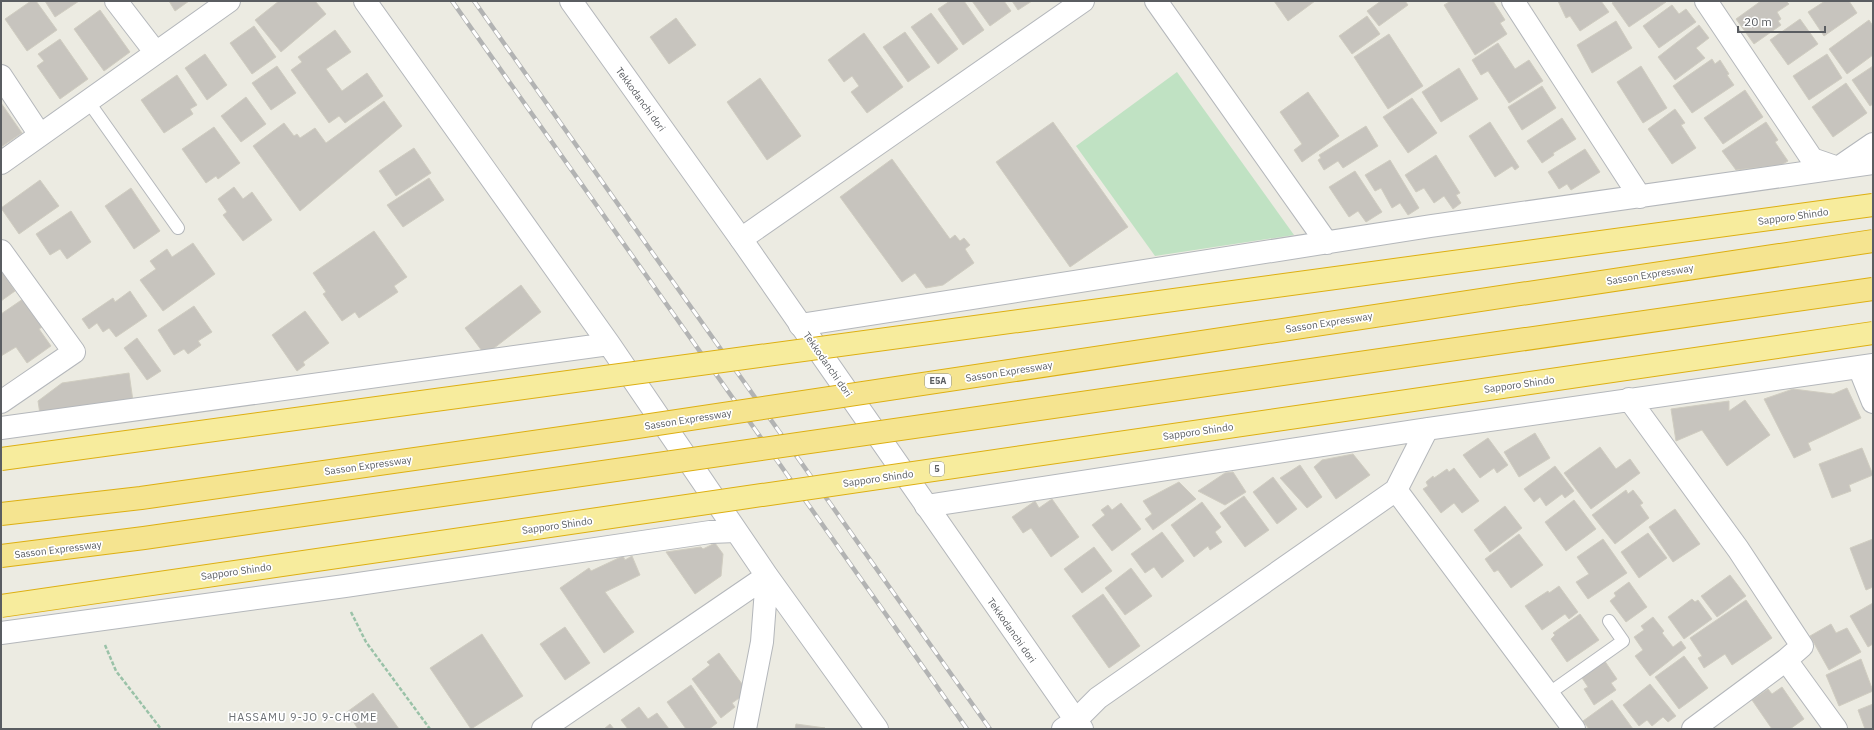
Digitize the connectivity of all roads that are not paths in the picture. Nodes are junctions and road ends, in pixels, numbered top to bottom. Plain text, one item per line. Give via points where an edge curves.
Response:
1 (116, 1) edge
2 (229, 1) edge
3 (365, 1) edge
4 (571, 1) edge
5 (1083, 1) edge
6 (1156, 1) edge
7 (1513, 1) edge
8 (1706, 1) edge
9 (156, 53) junction
10 (1, 76) edge
11 (88, 101) junction
12 (40, 135) junction
13 (1873, 144) edge
14 (1, 163) edge
15 (1873, 163) edge
16 (1838, 168) junction
17 (1640, 196) junction
18 (1873, 205) edge
19 (178, 228) dead end
20 (741, 239) junction
21 (1873, 241) edge
22 (1327, 243) junction
23 (1, 252) edge
24 (1873, 289) edge
25 (800, 324) junction
26 (1873, 333) edge
27 (610, 344) junction
28 (1866, 366) edge
29 (1629, 399) junction
30 (1, 402) edge
31 (1873, 402) edge
32 (1, 428) edge
33 (1427, 429) junction
34 (1, 459) edge
35 (1396, 490) junction
36 (926, 506) junction
37 (1, 514) edge
38 (736, 531) junction
39 (1, 556) edge
40 (767, 576) junction
41 (1, 606) edge
42 (1609, 621) dead end
43 (1, 633) edge
44 (1786, 660) junction
45 (1548, 694) junction
46 (1074, 726) edge
47 (543, 729) edge
48 (745, 729) edge
49 (877, 729) edge
50 (1574, 729) edge
51 (1693, 729) edge
52 (1836, 729) edge

1 - 9 street
2 - 9 street
3 - 27 street
4 - 20 street, Tekkodanchi dori
5 - 20 street
6 - 22 street
7 - 17 street
8 - 16 street via 1812,159
9 - 11 street
10 - 12 street
11 - 12 street
11 - 19 lane
12 - 14 street
13 - 16 street
15 - 16 street
16 - 17 street
17 - 22 street
18 - 34 highway, Sapporo Shindo, bridge
20 - 25 street, Tekkodanchi dori
21 - 37 highway, Sasson Expressway / E5A, bridge via 632,427 141,498
22 - 25 street
23 - 30 street via 74,352
24 - 39 highway, Sasson Expressway, bridge via 144,538
25 - 36 street, Tekkodanchi dori
26 - 41 highway, Sapporo Shindo / 5, bridge
27 - 32 street
27 - 38 street
28 - 29 street
28 - 31 street
29 - 33 street
29 - 44 street via 1738,550 1802,646
33 - 35 street
33 - 36 street
35 - 45 street
35 - 46 street via 1098,698
36 - 46 street, Tekkodanchi dori
38 - 40 street
38 - 43 street via 703,533 339,587
40 - 47 street
40 - 48 street via 762,642
40 - 49 street
42 - 45 lane via 1623,641
44 - 51 street
44 - 52 street
45 - 50 street

